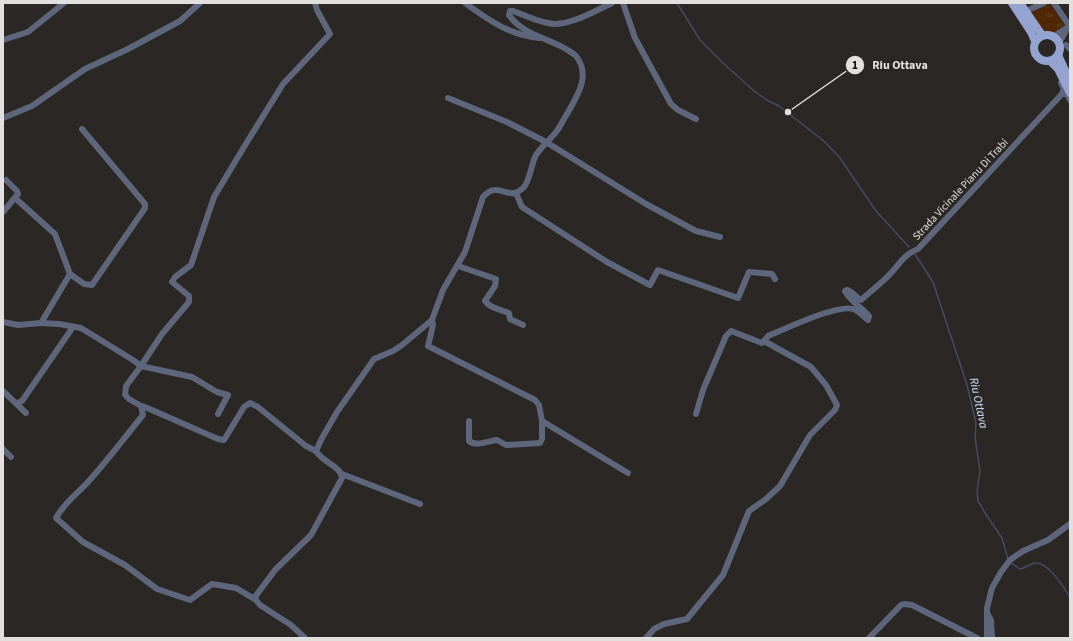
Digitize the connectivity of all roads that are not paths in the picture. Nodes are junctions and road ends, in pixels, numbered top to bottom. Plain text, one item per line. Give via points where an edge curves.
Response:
1 (64, 3) edge
2 (200, 3) edge
3 (315, 3) edge
4 (465, 3) edge
5 (612, 3) edge
6 (623, 3) edge
7 (1012, 3) edge
8 (1020, 3) edge
9 (1044, 3) edge
10 (1054, 3) edge
11 (1026, 11) junction
12 (1069, 27) edge
13 (1042, 35) junction
14 (543, 39) junction
15 (3, 40) edge
16 (1035, 41) junction
17 (1062, 43) edge
18 (1058, 55) junction
19 (1050, 61) junction
20 (1061, 76) junction
21 (1070, 82) edge
22 (1070, 93) edge
23 (1061, 94) junction
24 (448, 98) dead end
25 (1070, 100) edge
26 (3, 118) edge
27 (696, 119) dead end
28 (82, 129) dead end
29 (546, 142) junction
30 (6, 180) dead end
31 (516, 193) junction
32 (15, 198) junction
33 (3, 212) edge
34 (720, 237) dead end
35 (458, 266) junction
36 (70, 274) junction
37 (775, 279) dead end
38 (432, 320) junction
39 (3, 322) edge
40 (41, 323) junction
41 (523, 325) dead end
42 (73, 327) junction
43 (764, 341) junction
44 (141, 366) junction
45 (3, 391) edge
46 (17, 403) junction
47 (141, 406) junction
48 (26, 412) dead end
49 (218, 414) dead end
50 (696, 414) dead end
51 (469, 421) dead end
52 (542, 421) junction
53 (3, 449) edge
54 (316, 451) junction
55 (11, 457) dead end
56 (628, 473) dead end
57 (342, 474) junction
58 (420, 504) dead end
59 (1070, 524) edge
60 (256, 600) junction
61 (986, 613) junction
62 (305, 638) edge
63 (646, 638) edge
64 (869, 638) edge
65 (977, 638) edge
66 (987, 638) edge
67 (992, 638) edge

1 - 15 street via 28,32
2 - 26 street via 180,20 85,69 32,106
3 - 44 street via 330,34 283,84 214,197 191,265 172,282 188,296 189,302 162,334
4 - 14 street via 512,33
5 - 14 street via 580,18 558,24 548,24 513,10 510,12 513,20
6 - 27 street via 635,38 671,104
7 - 16 main road
8 - 11 main road
9 - 11 street
10 - 12 street
11 - 13 main road
12 - 17 street
13 - 16 main road
13 - 17 main road via 1046,34
14 - 29 street via 558,44 575,55 583,70 577,97 556,132
16 - 19 main road via 1033,48 1036,56
17 - 18 main road
18 - 19 main road
18 - 21 main road
19 - 20 main road
20 - 22 main road
20 - 23 street via 1064,89
23 - 25 street via 1067,94
23 - 43 street, Strada Vicinale Pianu Di Trabi via 918,249 910,252 861,300 851,291 845,291 847,296 866,312 868,320 858,312 845,308 768,336
24 - 29 street via 505,121
28 - 36 street via 145,208 92,286 84,284
29 - 31 street via 533,161 526,186
29 - 34 street via 646,204 696,231
30 - 32 street via 17,191
31 - 35 street via 496,189 483,197
31 - 37 street via 522,207 650,285 658,270 738,298 749,272 772,274
32 - 33 street
32 - 36 street via 55,234
35 - 38 street via 443,290
35 - 41 street via 496,279 496,286 485,301 509,313 510,319
36 - 40 street
38 - 52 street via 434,324 428,346 535,400 539,405
38 - 54 street via 402,345 374,359 337,412
39 - 40 street via 18,325
40 - 42 street
42 - 44 street via 81,328
42 - 46 street via 22,401
43 - 50 street via 762,343 731,331 726,336 705,385
43 - 63 street via 811,367 826,385 837,405 810,435 780,486 750,510 723,575 687,619 664,624 654,629
44 - 47 street via 126,386 125,395
44 - 49 street via 192,377 217,392 228,395
45 - 46 street
46 - 48 street
47 - 54 street via 224,440 244,406 250,403
47 - 60 street via 143,415 106,462 61,509 56,518 83,542 126,564 158,589 190,600 212,584 236,588
51 - 52 street via 469,441 472,444 496,440 506,445 540,442
52 - 56 street
53 - 55 street
54 - 57 street
57 - 58 street
57 - 60 street via 311,535 275,570 255,597
59 - 61 street via 1048,540 1010,560 992,588
60 - 62 street
61 - 66 street
61 - 67 street via 991,620
64 - 65 street via 904,604 912,605

